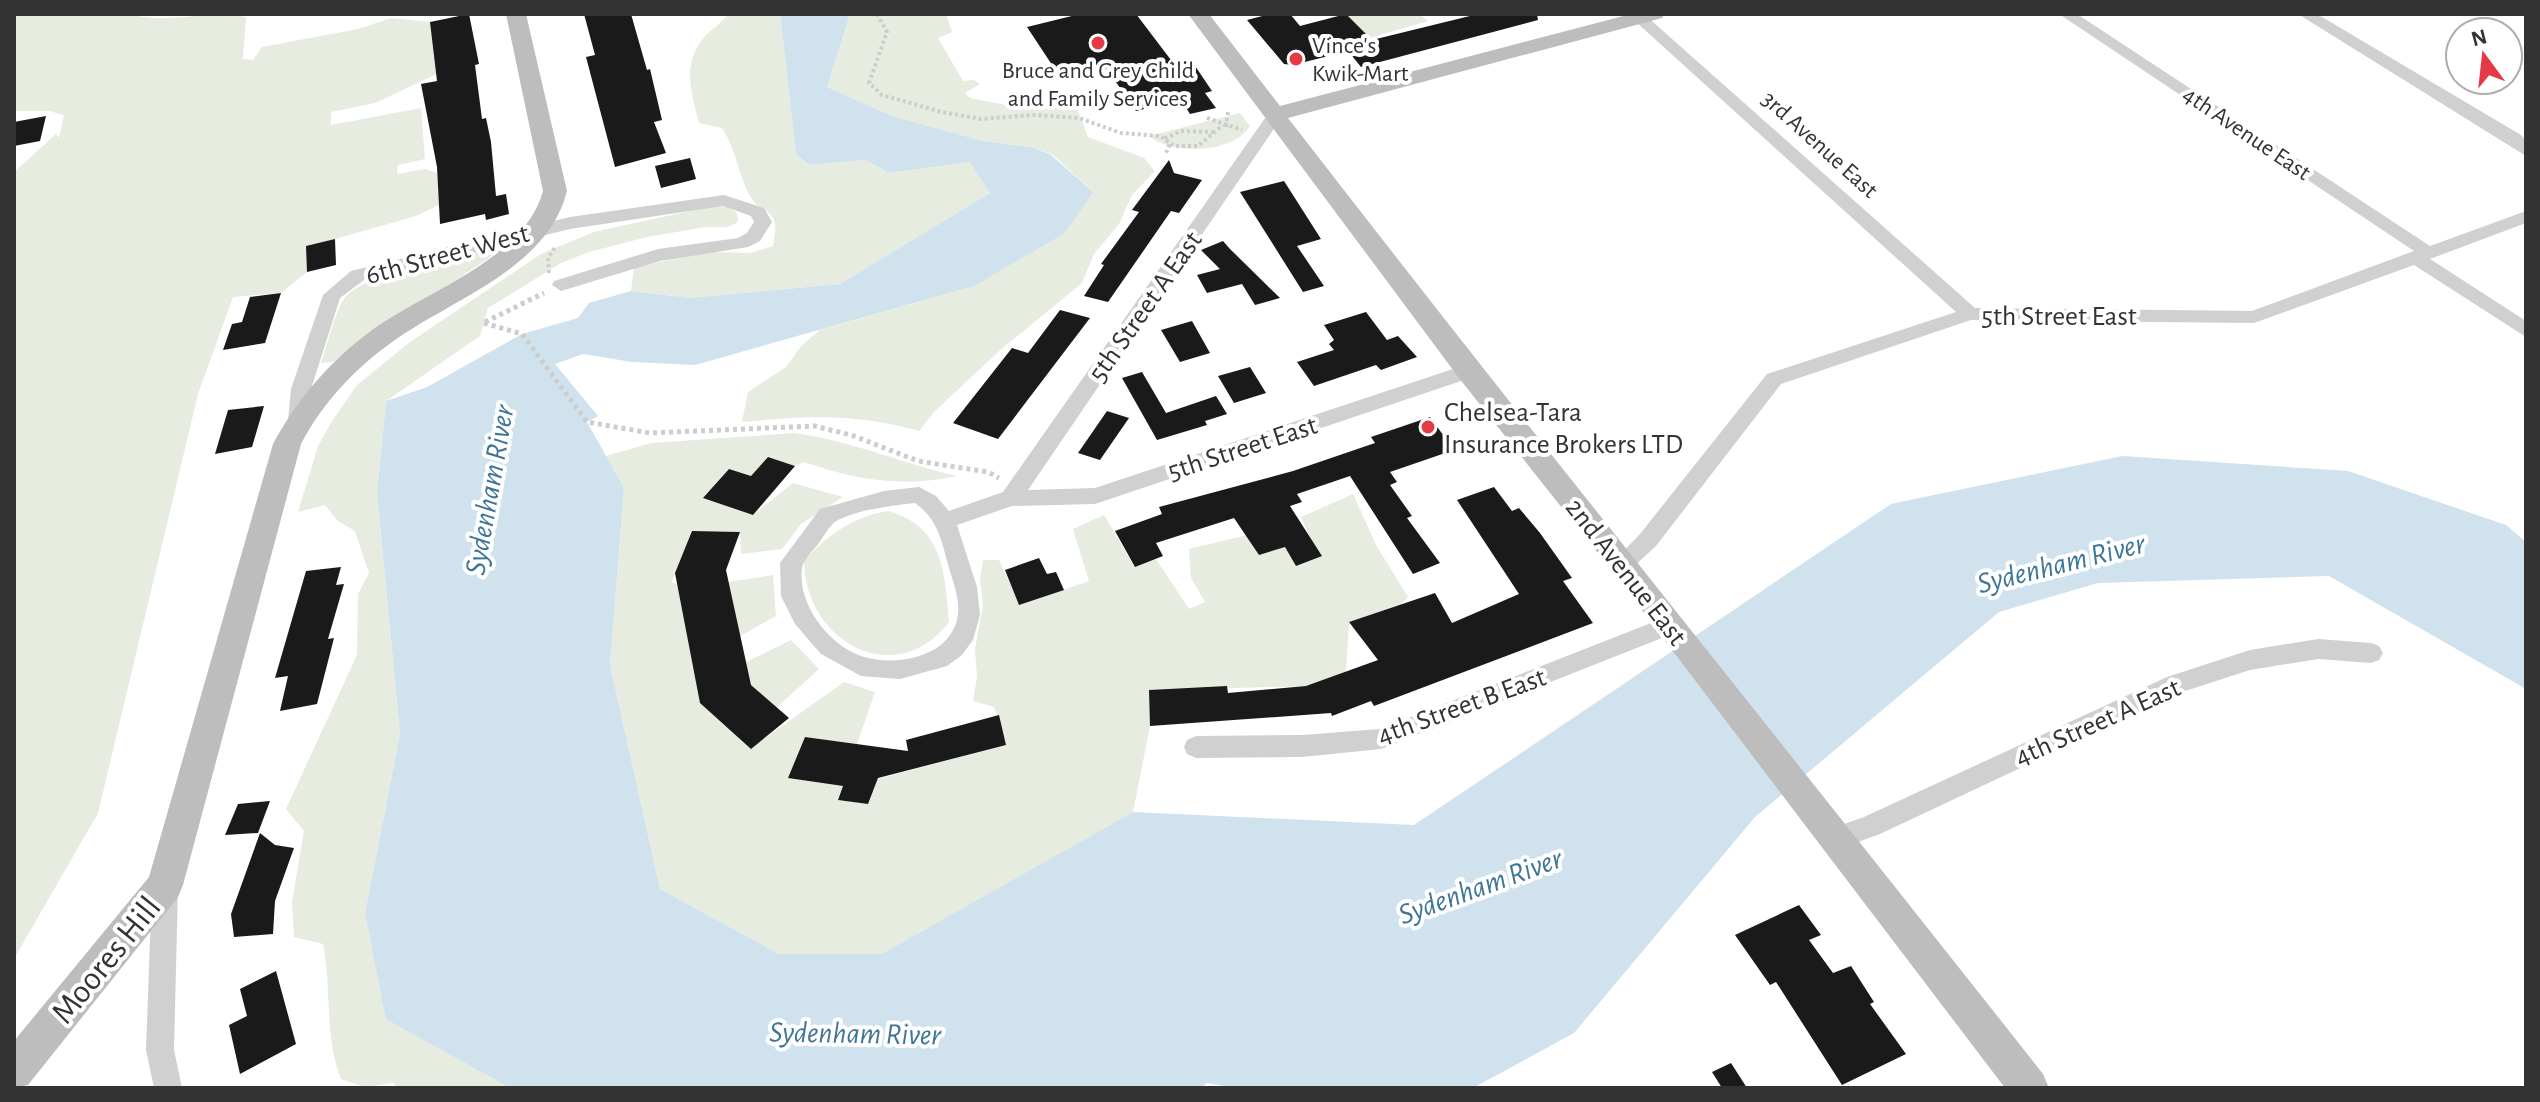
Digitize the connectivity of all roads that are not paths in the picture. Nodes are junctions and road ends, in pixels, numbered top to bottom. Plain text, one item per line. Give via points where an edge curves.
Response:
1 (516, 14) edge
2 (1198, 14) edge
3 (2067, 14) edge
4 (2306, 14) edge
5 (1643, 15) edge
6 (1270, 123) junction
7 (2526, 151) edge
8 (2526, 217) edge
9 (540, 229) junction
10 (2421, 255) junction
11 (561, 285) road end
12 (1970, 314) junction
13 (2526, 330) edge
14 (1469, 371) junction
15 (298, 420) junction
16 (1011, 498) junction
17 (947, 520) junction
18 (1623, 563) junction
19 (1669, 625) junction
20 (2371, 653) dead end
21 (1196, 747) dead end
22 (1836, 838) junction
23 (165, 885) junction
24 (14, 1071) edge
25 (2018, 1084) edge
26 (168, 1088) edge

1 - 9 main road via 555,191 550,215
2 - 6 main road, 2nd Avenue East
3 - 10 street, 4th Avenue East
4 - 7 street via 2515,139
5 - 6 main road
5 - 12 street, 3rd Avenue East
6 - 14 main road, 2nd Avenue East
6 - 16 street, 5th Street A East
8 - 10 street, 5th Street East
9 - 11 street, 6th Street West via 724,200 758,212 763,222 754,237 742,243 658,255
9 - 15 main road via 513,252 384,334 341,369
9 - 15 street, 6th Street West via 376,268 343,284 332,295 301,389
10 - 12 street, 5th Street East via 2254,317
10 - 13 street, 4th Avenue East
12 - 18 street, 5th Street East via 1774,379 1648,540
14 - 16 street, 5th Street East via 1095,496
14 - 18 main road, 2nd Avenue East
15 - 23 main road, 6th Street West
16 - 17 street, 5th Street East
17 - 17 street via 919,495 828,515 791,563 793,597 814,634 847,661 892,671 925,667 957,645 969,615
18 - 19 main road, 2nd Avenue East
19 - 21 street, 4th Street B East via 1381,739
19 - 22 main road, 2nd Avenue East
20 - 22 street, 4th Street A East via 2318,649 2264,658 2175,684
22 - 25 main road, 2nd Avenue East
23 - 24 main road, Moores Hill
23 - 26 street via 160,1050

